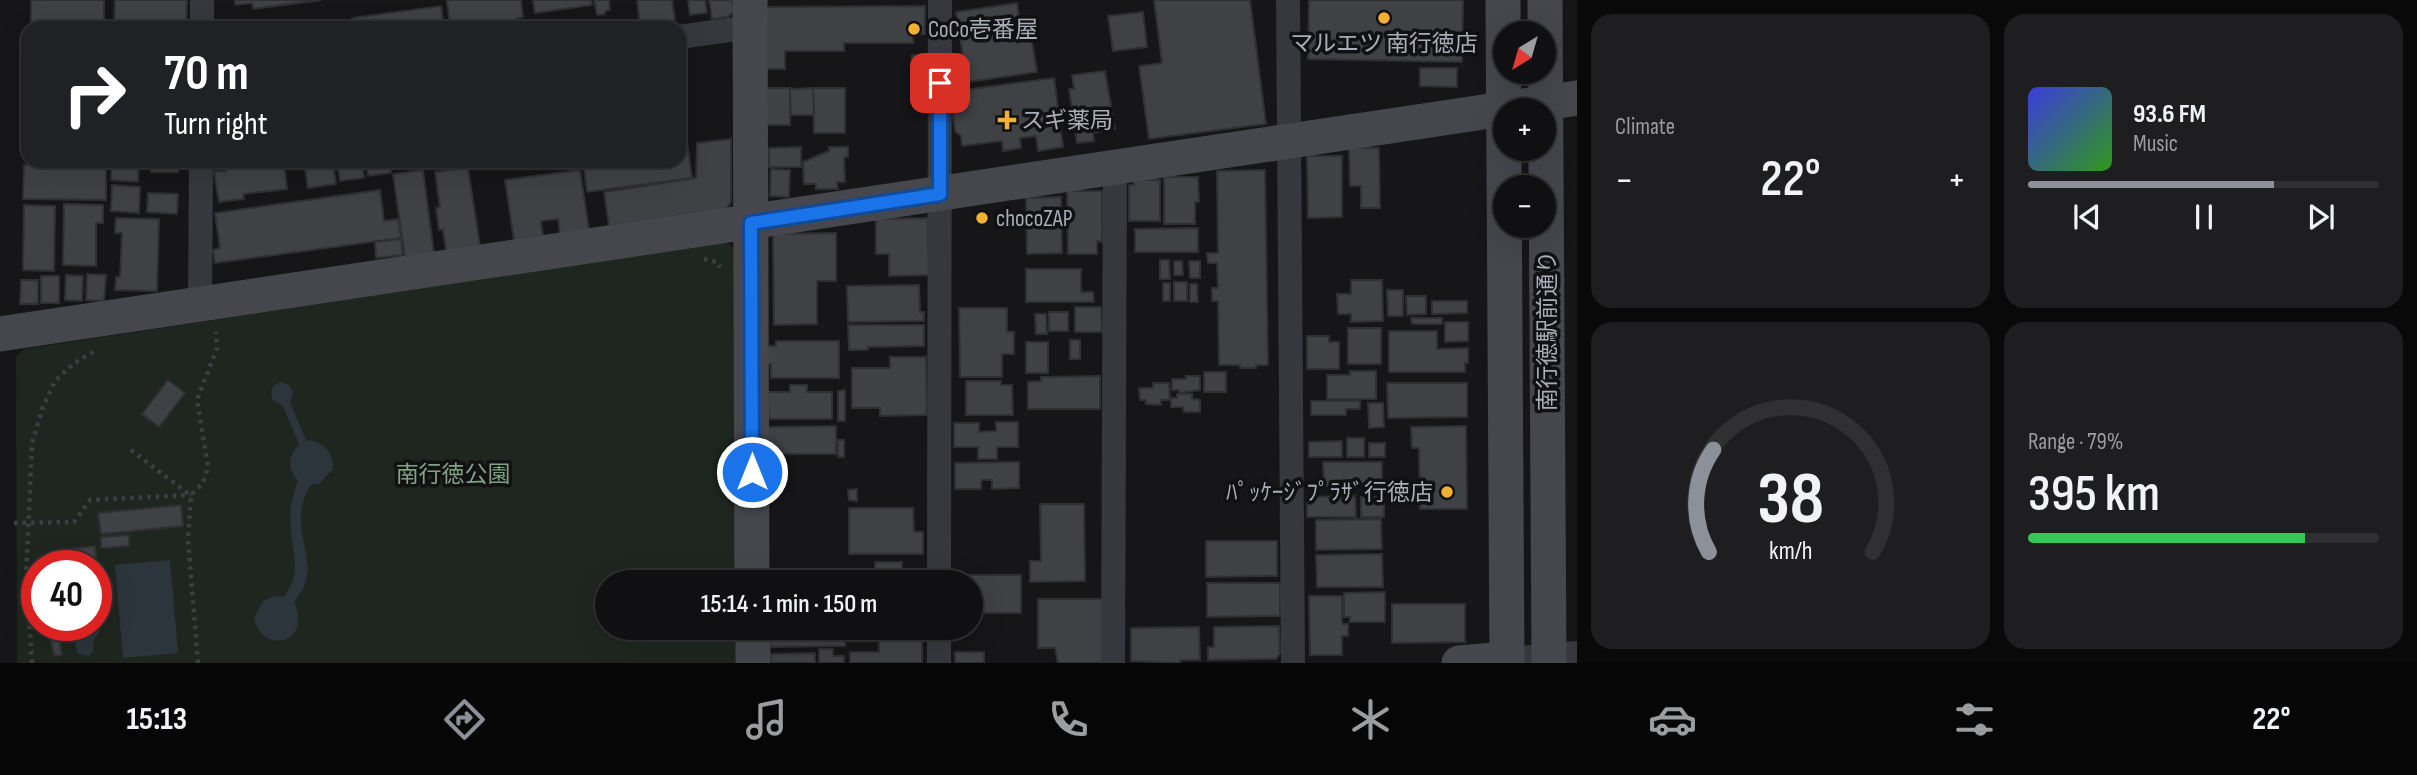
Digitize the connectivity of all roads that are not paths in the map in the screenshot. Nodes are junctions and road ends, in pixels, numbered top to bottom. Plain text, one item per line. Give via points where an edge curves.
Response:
1 (202, 0) edge
2 (940, 0) edge
3 (1288, 0) edge
4 (1503, 0) edge
5 (1545, 0) edge
6 (750, 14) edge
7 (202, 21) edge
8 (686, 35) edge
9 (1504, 98) edge
10 (1562, 100) edge
11 (1493, 110) edge
12 (1289, 139) junction
13 (1504, 161) edge
14 (1115, 166) junction
15 (201, 168) edge
16 (940, 194) junction
17 (751, 223) junction
18 (209, 323) junction
19 (0, 334) edge
20 (752, 570) edge
21 (939, 570) edge
22 (753, 640) edge
23 (939, 640) edge
24 (1558, 657) edge
25 (1507, 661) edge
26 (753, 663) edge
27 (939, 663) edge
28 (1113, 663) edge
29 (1293, 663) edge
30 (1459, 663) edge

1 - 7 street
2 - 16 street
3 - 12 street
4 - 9 street, 南行徳駅前通り
5 - 10 street, 南行徳駅前通り
6 - 8 street
6 - 17 street
10 - 24 street, 南行徳駅前通り
11 - 12 street
12 - 14 street
12 - 29 street
13 - 25 street, 南行徳駅前通り
14 - 16 street
14 - 28 street
15 - 18 street
16 - 17 street
16 - 21 street
17 - 18 street
17 - 20 street
18 - 19 street
22 - 26 street
23 - 27 street
24 - 25 street
25 - 30 street

